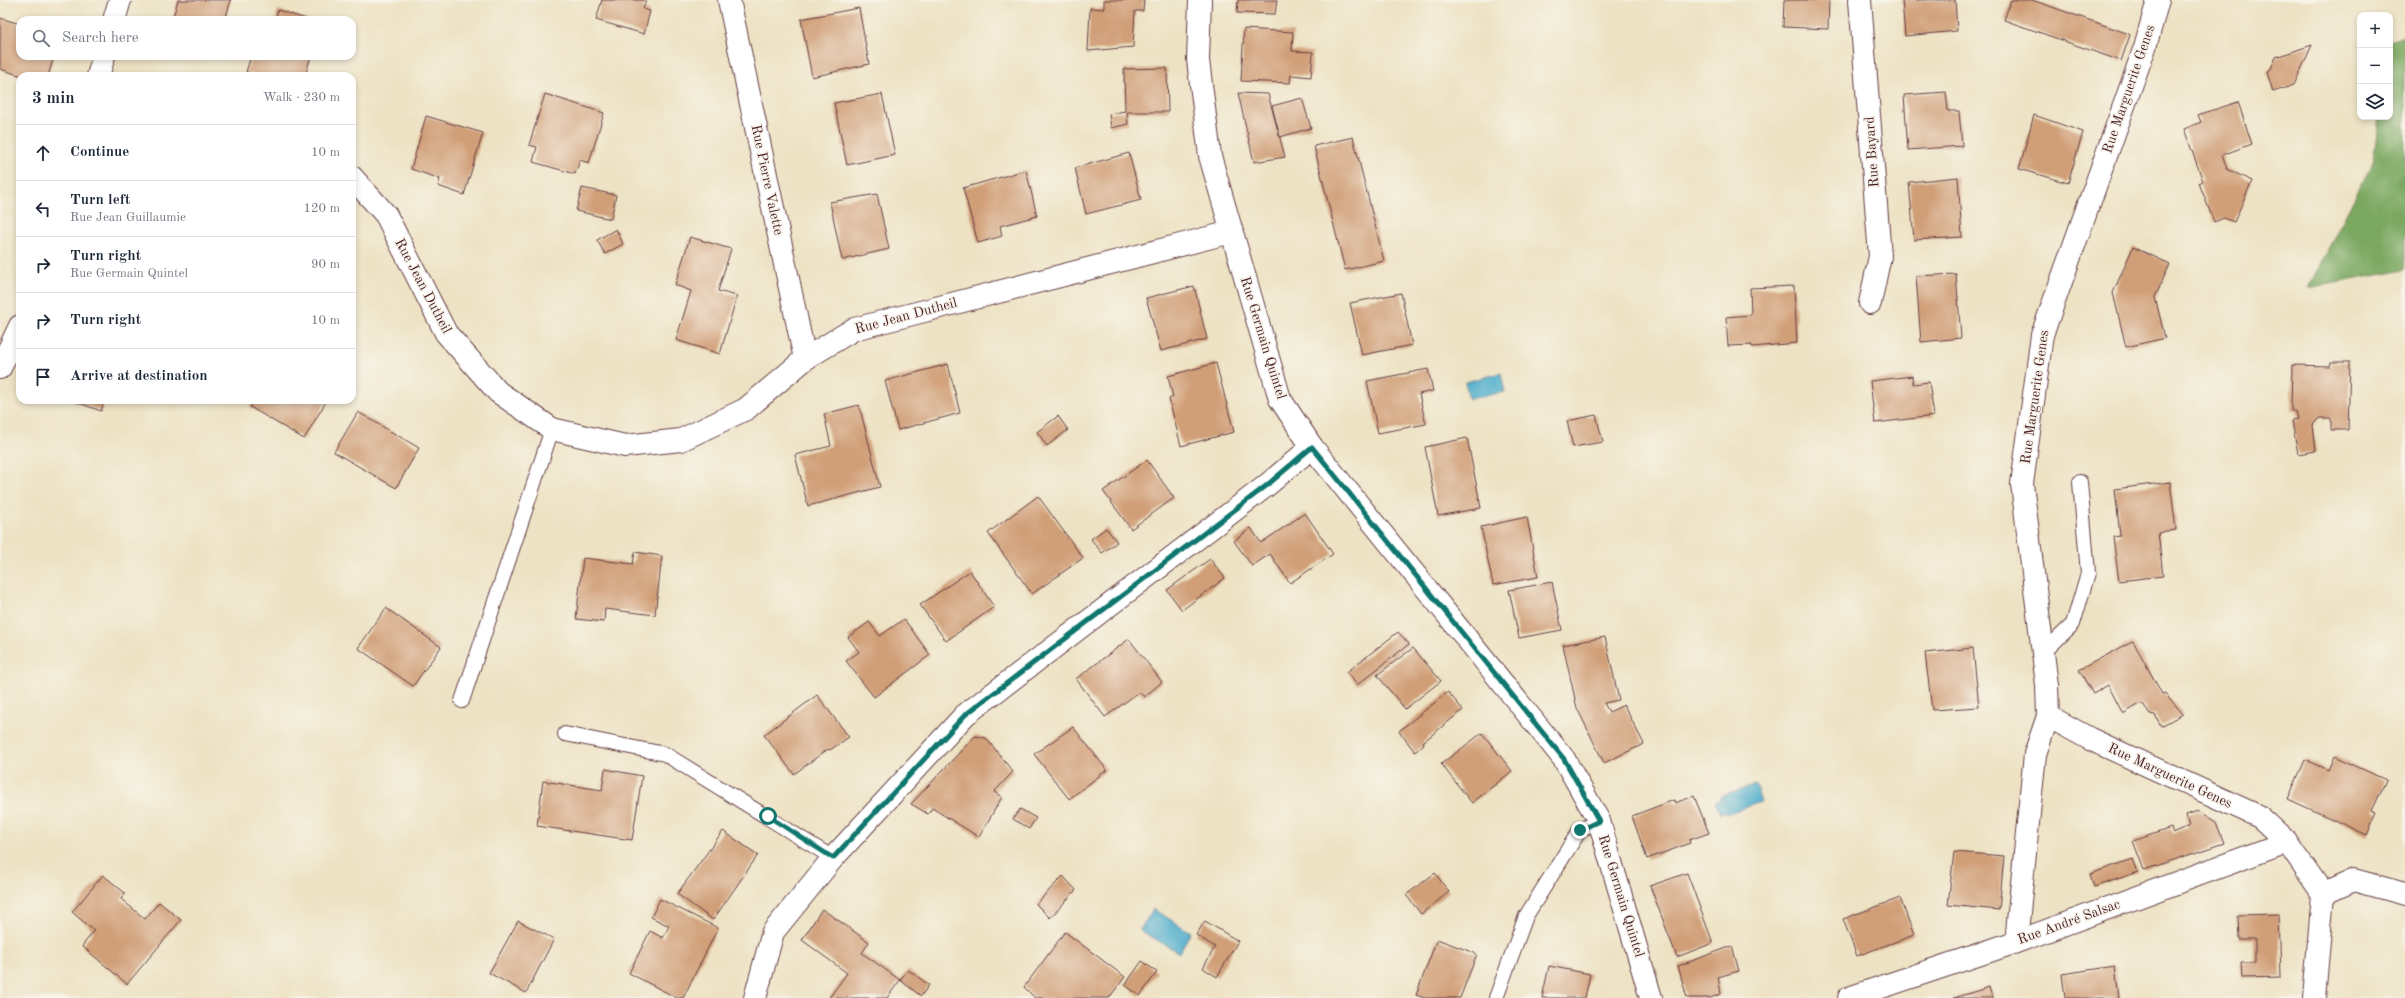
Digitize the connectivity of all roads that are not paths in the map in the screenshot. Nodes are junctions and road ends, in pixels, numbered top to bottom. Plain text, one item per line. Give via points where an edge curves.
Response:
1 (120, 0) edge
2 (729, 0) edge
3 (1200, 0) edge
4 (1860, 0) edge
5 (2158, 0) edge
6 (115, 16) edge
7 (103, 60) edge
8 (99, 72) edge
9 (356, 182) edge
10 (1230, 232) junction
11 (1870, 303) dead end
12 (16, 334) edge
13 (805, 359) junction
14 (0, 368) edge
15 (552, 429) junction
16 (1312, 447) junction
17 (2080, 482) dead end
18 (2044, 652) junction
19 (462, 701) dead end
20 (2048, 716) junction
21 (565, 734) dead end
22 (1599, 821) junction
23 (2287, 842) junction
24 (833, 858) junction
25 (2323, 894) junction
26 (2405, 894) edge
27 (2016, 942) junction
28 (755, 998) edge
29 (1496, 998) edge
30 (1651, 998) edge
31 (1849, 998) edge
32 (2314, 998) edge

1 - 6 street
2 - 13 street, Rue Pierre Valette
3 - 10 street, Rue Germain Quintel via 1198,60 1210,156
4 - 11 street, Rue Bayard via 1880,256
5 - 18 street, Rue Marguerite Genes via 2145,47 2042,335 2022,484
7 - 8 street
9 - 15 street, Rue Jean Dutheil via 386,216 446,333 498,392
10 - 13 street, Rue Jean Dutheil via 854,329
10 - 16 street, Rue Germain Quintel via 1280,399
12 - 14 street
13 - 15 street, Rue Jean Dutheil via 746,409 681,440 625,446
15 - 19 lane
16 - 22 street, Rue Germain Quintel via 1564,759
16 - 24 street via 1266,486 965,715
17 - 18 lane via 2088,573 2073,624
18 - 20 street, Rue Marguerite Genes
20 - 23 street, Rue Marguerite Genes via 2090,739 2260,817
20 - 27 street, Rue Marguerite Genes via 2035,754
21 - 24 lane via 665,754
22 - 29 lane via 1580,830 1526,916
22 - 30 street, Rue Germain Quintel
23 - 25 street, Rue Marguerite Genes
23 - 27 street, Rue André Salsac
24 - 28 street via 773,932
25 - 26 street via 2354,880
25 - 32 street
27 - 31 street, Rue André Salsac

